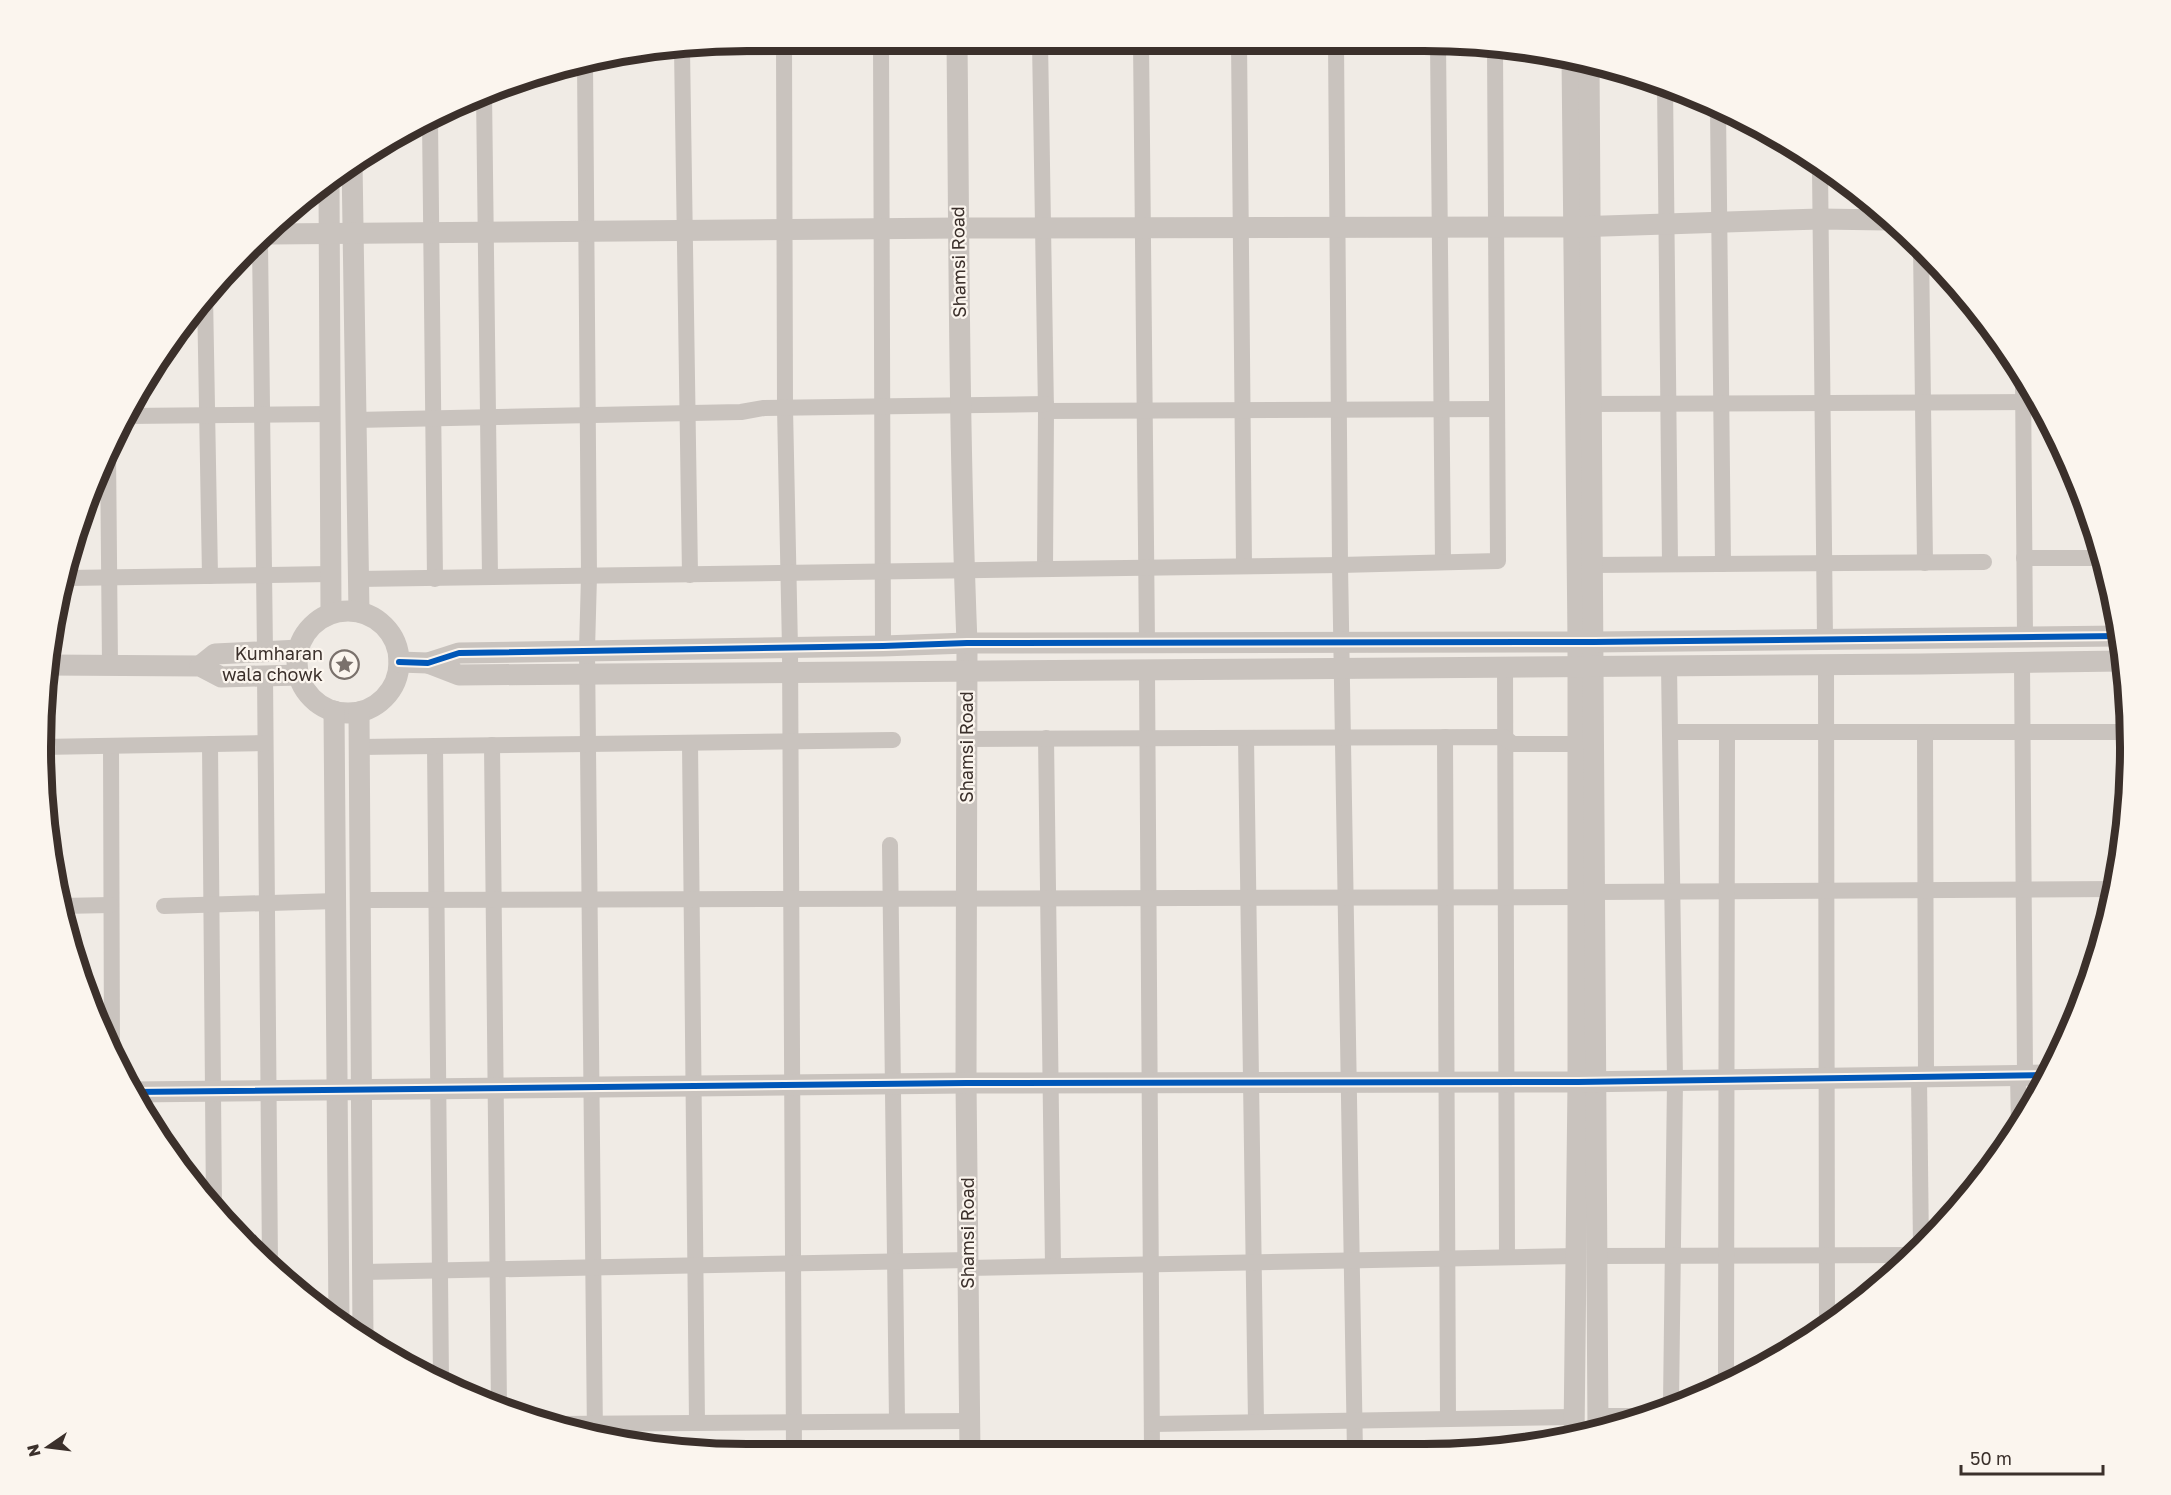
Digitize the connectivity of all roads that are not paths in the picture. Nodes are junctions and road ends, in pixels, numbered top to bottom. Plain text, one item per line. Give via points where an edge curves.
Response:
1 (784, 51) edge
2 (881, 51) edge
3 (957, 51) edge
4 (1040, 51) edge
5 (1141, 51) edge
6 (1239, 51) edge
7 (1336, 51) edge
8 (1438, 51) edge
9 (682, 54) edge
10 (1496, 55) edge
11 (1573, 67) edge
12 (585, 71) edge
13 (1589, 71) edge
14 (1665, 95) edge
15 (484, 103) edge
16 (1718, 117) edge
17 (429, 128) edge
18 (352, 174) edge
19 (1820, 175) edge
20 (329, 191) edge
21 (1820, 219) junction
22 (1878, 220) edge
23 (1719, 223) junction
24 (1666, 224) junction
25 (1582, 227) junction
26 (882, 228) junction
27 (958, 228) junction
28 (1043, 228) junction
29 (1143, 228) junction
30 (1241, 228) junction
31 (1337, 228) junction
32 (1440, 228) junction
33 (1496, 228) junction
34 (685, 230) junction
35 (783, 230) junction
36 (486, 231) junction
37 (586, 231) junction
38 (353, 232) junction
39 (431, 232) junction
40 (330, 233) junction
41 (277, 234) edge
42 (260, 250) edge
43 (1921, 261) edge
44 (205, 311) edge
45 (1924, 402) junction
46 (2029, 402) edge
47 (1721, 403) junction
48 (1822, 403) junction
49 (1591, 404) junction
50 (1668, 404) junction
51 (962, 405) junction
52 (2030, 405) edge
53 (882, 406) junction
54 (1046, 407) junction
55 (785, 408) junction
56 (1339, 409) junction
57 (1441, 409) junction
58 (1497, 409) junction
59 (1145, 410) junction
60 (1242, 410) junction
61 (687, 413) junction
62 (262, 414) junction
63 (331, 414) junction
64 (207, 415) junction
65 (135, 416) edge
66 (588, 416) junction
67 (489, 417) junction
68 (433, 419) junction
69 (355, 420) junction
70 (108, 472) edge
71 (2024, 558) junction
72 (2093, 558) edge
73 (1443, 562) junction
74 (1984, 562) dead end
75 (1824, 563) junction
76 (1925, 563) junction
77 (1670, 564) junction
78 (1723, 564) junction
79 (1340, 565) junction
80 (1593, 565) junction
81 (1244, 566) junction
82 (1146, 568) junction
83 (1044, 569) junction
84 (964, 570) junction
85 (883, 572) junction
86 (789, 573) junction
87 (331, 574) junction
88 (690, 574) junction
89 (264, 575) junction
90 (210, 576) junction
91 (589, 576) junction
92 (72, 578) edge
93 (109, 578) junction
94 (490, 578) junction
95 (358, 579) junction
96 (435, 579) junction
97 (359, 612) junction
98 (332, 613) junction
99 (2111, 636) edge
100 (2025, 637) junction
101 (1825, 639) junction
102 (1586, 642) junction
103 (967, 643) junction
104 (1147, 643) junction
105 (1342, 643) junction
106 (883, 646) junction
107 (790, 648) junction
108 (299, 650) junction
109 (587, 650) junction
110 (265, 652) junction
111 (2114, 661) edge
112 (399, 662) junction
113 (428, 663) junction
114 (2022, 663) junction
115 (56, 665) edge
116 (110, 665) junction
117 (1826, 665) junction
118 (200, 666) junction
119 (1669, 666) junction
120 (1505, 667) junction
121 (1586, 667) junction
122 (1342, 668) junction
123 (1147, 670) junction
124 (967, 671) junction
125 (790, 673) junction
126 (265, 674) junction
127 (588, 674) junction
128 (299, 675) junction
129 (334, 711) junction
130 (359, 712) junction
131 (1670, 732) junction
132 (1726, 732) junction
133 (1826, 732) junction
134 (1925, 732) junction
135 (2023, 732) junction
136 (2120, 732) edge
137 (1445, 737) junction
138 (1504, 737) junction
139 (1047, 738) junction
140 (1148, 738) junction
141 (1246, 738) junction
142 (1343, 738) junction
143 (967, 739) junction
144 (893, 740) dead end
145 (791, 742) junction
146 (265, 743) junction
147 (690, 743) junction
148 (210, 744) junction
149 (588, 744) junction
150 (1577, 744) junction
151 (492, 745) junction
152 (111, 746) junction
153 (435, 746) junction
154 (51, 747) edge
155 (360, 747) junction
156 (890, 845) dead end
157 (2106, 889) edge
158 (1925, 890) junction
159 (2024, 890) junction
160 (1672, 891) junction
161 (1726, 891) junction
162 (1826, 891) junction
163 (1586, 894) junction
164 (1345, 897) junction
165 (1446, 897) junction
166 (1505, 897) junction
167 (1048, 898) junction
168 (1149, 898) junction
169 (1248, 898) junction
170 (792, 899) junction
171 (891, 899) junction
172 (967, 899) junction
173 (361, 900) junction
174 (437, 900) junction
175 (493, 900) junction
176 (590, 900) junction
177 (692, 900) junction
178 (336, 901) junction
179 (267, 903) junction
180 (111, 905) junction
181 (211, 905) junction
182 (70, 906) edge
183 (164, 906) dead end
184 (112, 1031) edge
185 (2021, 1075) junction
186 (2038, 1075) edge
187 (1922, 1076) junction
188 (1826, 1078) junction
189 (1725, 1079) junction
190 (1675, 1080) junction
191 (1251, 1082) junction
192 (1348, 1082) junction
193 (1447, 1082) junction
194 (1506, 1082) junction
195 (1587, 1082) junction
196 (966, 1083) junction
197 (1050, 1083) junction
198 (1151, 1083) junction
199 (893, 1084) junction
200 (792, 1085) junction
201 (694, 1086) junction
202 (593, 1087) junction
203 (495, 1088) junction
204 (438, 1089) junction
205 (338, 1090) junction
206 (362, 1090) junction
207 (213, 1091) junction
208 (268, 1091) junction
209 (142, 1092) edge
210 (2020, 1108) edge
211 (214, 1195) edge
212 (1922, 1234) edge
213 (270, 1254) edge
214 (1900, 1255) edge
215 (1576, 1256) junction
216 (1597, 1256) junction
217 (1673, 1256) junction
218 (1725, 1256) junction
219 (1826, 1256) junction
220 (1507, 1257) junction
221 (1448, 1258) junction
222 (1351, 1260) junction
223 (1254, 1261) junction
224 (895, 1262) junction
225 (793, 1264) junction
226 (968, 1264) junction
227 (1152, 1264) junction
228 (696, 1265) junction
229 (1053, 1266) junction
230 (594, 1267) junction
231 (497, 1269) junction
232 (440, 1270) junction
233 (363, 1272) junction
234 (339, 1311) edge
235 (1827, 1315) edge
236 (363, 1328) edge
237 (441, 1373) edge
238 (1725, 1375) edge
239 (499, 1398) edge
240 (1671, 1398) edge
241 (1448, 1419) junction
242 (1354, 1420) junction
243 (897, 1421) junction
244 (969, 1421) junction
245 (1256, 1422) junction
246 (1598, 1422) edge
247 (697, 1423) junction
248 (794, 1423) junction
249 (1153, 1424) junction
250 (595, 1427) edge
251 (1574, 1427) edge
252 (605, 1429) edge
253 (794, 1444) edge
254 (970, 1444) edge
255 (1152, 1444) edge
256 (1355, 1444) edge

1 - 35 street
2 - 26 street
3 - 27 street, Shamsi Road
4 - 28 street
5 - 29 street
6 - 30 street
7 - 31 street
8 - 32 street
9 - 34 street
10 - 33 street
11 - 25 street
12 - 37 street
13 - 25 street
14 - 24 street
15 - 36 street
16 - 23 street
17 - 39 street
18 - 38 street
19 - 21 street
20 - 40 street
21 - 22 street
21 - 23 street
21 - 48 street
23 - 24 street
23 - 47 street
24 - 25 street
24 - 50 street
25 - 33 street
25 - 49 street
25 - 102 street via 1576,596
26 - 27 street
26 - 35 street
26 - 53 street
27 - 28 street
27 - 51 street, Shamsi Road
28 - 29 street
28 - 54 street
29 - 30 street
29 - 59 street
30 - 31 street
30 - 60 street
31 - 32 street
31 - 56 street
32 - 33 street
32 - 57 street
33 - 58 street
34 - 35 street
34 - 37 street
34 - 61 street
35 - 55 street
36 - 37 street
36 - 39 street
36 - 67 street
37 - 66 street
38 - 39 street
38 - 40 street
38 - 69 street
39 - 68 street
40 - 41 street
40 - 63 street
42 - 62 street
43 - 45 street
44 - 64 street
45 - 46 street
45 - 48 street
45 - 76 street
47 - 48 street
47 - 50 street
47 - 78 street
48 - 75 street
49 - 50 street
49 - 80 street
50 - 77 street
51 - 53 street
51 - 54 street
51 - 84 street, Shamsi Road
52 - 71 street
53 - 55 street
53 - 85 street
54 - 59 street
54 - 83 street
55 - 61 street
55 - 86 street
56 - 57 street
56 - 60 street
56 - 79 street
57 - 58 street
57 - 73 street
58 - 73 street via 1498,561
59 - 60 street
59 - 82 street
60 - 81 street
61 - 66 street
61 - 88 street
62 - 63 street
62 - 64 street
62 - 89 street
63 - 87 street
64 - 65 street
64 - 90 street
66 - 67 street
66 - 91 street
67 - 68 street
67 - 94 street
68 - 69 street
68 - 96 street
69 - 95 street
70 - 93 street
71 - 72 street
71 - 100 street
73 - 79 street
74 - 76 street
75 - 76 street
75 - 78 street
75 - 101 street
77 - 78 street
77 - 80 street
79 - 81 street
79 - 105 street
80 - 102 street
81 - 82 street
82 - 83 street
82 - 104 street
83 - 84 street
84 - 85 street
84 - 103 street, Shamsi Road
85 - 86 street
85 - 106 street
86 - 88 street
86 - 107 street
87 - 89 street
87 - 98 street
88 - 91 street
89 - 90 street
89 - 110 street
90 - 93 street
91 - 94 street
91 - 109 street
92 - 93 street
93 - 116 street
94 - 96 street
95 - 96 street
95 - 97 street
97 - 98 street
97 - 112 street via 372,617 392,636
98 - 108 street via 315,623
99 - 100 street
100 - 101 street
101 - 102 street
102 - 105 street
102 - 121 street
103 - 104 street
103 - 106 street
103 - 124 street, Shamsi Road
104 - 105 street
105 - 122 street
106 - 107 street
107 - 109 street
107 - 125 street
108 - 110 street
108 - 128 street
109 - 113 street via 459,653
109 - 127 street
110 - 118 street via 215,654
111 - 114 street
112 - 113 street
112 - 130 street via 388,694
113 - 127 street via 459,675
114 - 117 street
114 - 135 street
115 - 116 street
116 - 118 street
117 - 119 street
117 - 133 street
118 - 126 street via 221,677
119 - 121 street
119 - 131 street
120 - 121 street
120 - 122 street
120 - 138 street
121 - 150 street
121 - 163 street
122 - 123 street
122 - 142 street
123 - 124 street
123 - 140 street
124 - 125 street
124 - 143 street, Shamsi Road
125 - 127 street
125 - 145 street
126 - 128 street
126 - 146 street
127 - 149 street
128 - 129 street via 312,697
129 - 130 street
129 - 178 street
130 - 155 street
131 - 132 street
131 - 160 street
132 - 133 street
132 - 161 street
133 - 134 street
133 - 162 street
134 - 135 street
134 - 158 street
135 - 136 street
135 - 159 street
137 - 138 street
137 - 142 street
137 - 165 street
138 - 150 street via 1513,744
138 - 166 street
139 - 140 street
139 - 143 street
139 - 167 street
140 - 141 street
140 - 168 street
141 - 142 street
141 - 169 street
142 - 164 street
143 - 172 street, Shamsi Road
144 - 145 street
145 - 147 street
145 - 170 street
146 - 148 street
146 - 179 street
147 - 149 street
147 - 177 street
148 - 152 street
148 - 181 street
149 - 151 street
149 - 176 street
150 - 163 street
151 - 153 street
151 - 175 street
152 - 154 street
152 - 180 street
153 - 155 street
153 - 174 street
155 - 173 street
156 - 171 street
157 - 159 street
158 - 159 street
158 - 162 street
158 - 187 street
159 - 185 street
160 - 161 street
160 - 163 street
160 - 190 street
161 - 162 street
161 - 189 street
162 - 188 street
163 - 166 street
163 - 195 street
164 - 165 street
164 - 169 street
164 - 192 street
165 - 166 street
165 - 193 street
166 - 194 street
167 - 168 street
167 - 172 street
167 - 197 street
168 - 169 street
168 - 198 street
169 - 191 street
170 - 171 street
170 - 177 street
170 - 200 street
171 - 172 street
171 - 199 street
172 - 196 street, Shamsi Road
173 - 174 street
173 - 206 street
174 - 175 street
174 - 204 street
175 - 176 street
175 - 203 street
176 - 177 street
176 - 202 street
177 - 201 street
178 - 179 street
178 - 205 street
179 - 181 street
179 - 208 street
180 - 182 street
180 - 184 street
181 - 183 street
181 - 207 street
185 - 186 street
185 - 187 street
185 - 210 street
187 - 188 street
187 - 212 street
188 - 189 street
188 - 219 street
189 - 190 street
189 - 218 street
190 - 195 street
190 - 217 street
191 - 192 street
191 - 198 street
191 - 223 street
192 - 193 street
192 - 222 street
193 - 194 street
193 - 221 street
194 - 195 street
194 - 220 street
195 - 215 street
195 - 216 street
196 - 197 street
196 - 199 street
196 - 226 street, Shamsi Road
197 - 198 street
197 - 229 street
198 - 227 street
199 - 200 street
199 - 224 street
200 - 201 street
200 - 225 street
201 - 202 street
201 - 228 street
202 - 203 street
202 - 230 street
203 - 204 street
203 - 231 street
204 - 206 street
204 - 232 street
205 - 206 street
205 - 208 street
205 - 234 street
206 - 233 street
207 - 208 street
207 - 209 street
207 - 211 street
208 - 213 street
214 - 219 street
215 - 220 street
215 - 251 street
216 - 217 street
216 - 246 street
217 - 218 street
217 - 240 street
218 - 219 street
218 - 238 street
219 - 235 street
220 - 221 street
221 - 222 street
221 - 241 street
222 - 223 street
222 - 242 street
223 - 227 street
223 - 245 street
224 - 225 street
224 - 226 street
224 - 243 street
225 - 228 street
225 - 248 street
226 - 229 street
226 - 244 street, Shamsi Road
227 - 229 street
227 - 249 street
228 - 230 street
228 - 247 street
230 - 231 street
230 - 250 street
231 - 232 street
231 - 239 street
232 - 233 street
232 - 237 street
233 - 236 street
241 - 242 street
241 - 251 street
242 - 245 street
242 - 256 street
243 - 244 street
243 - 248 street
244 - 254 street, Shamsi Road
245 - 249 street
247 - 248 street
247 - 252 street
248 - 253 street
249 - 255 street

